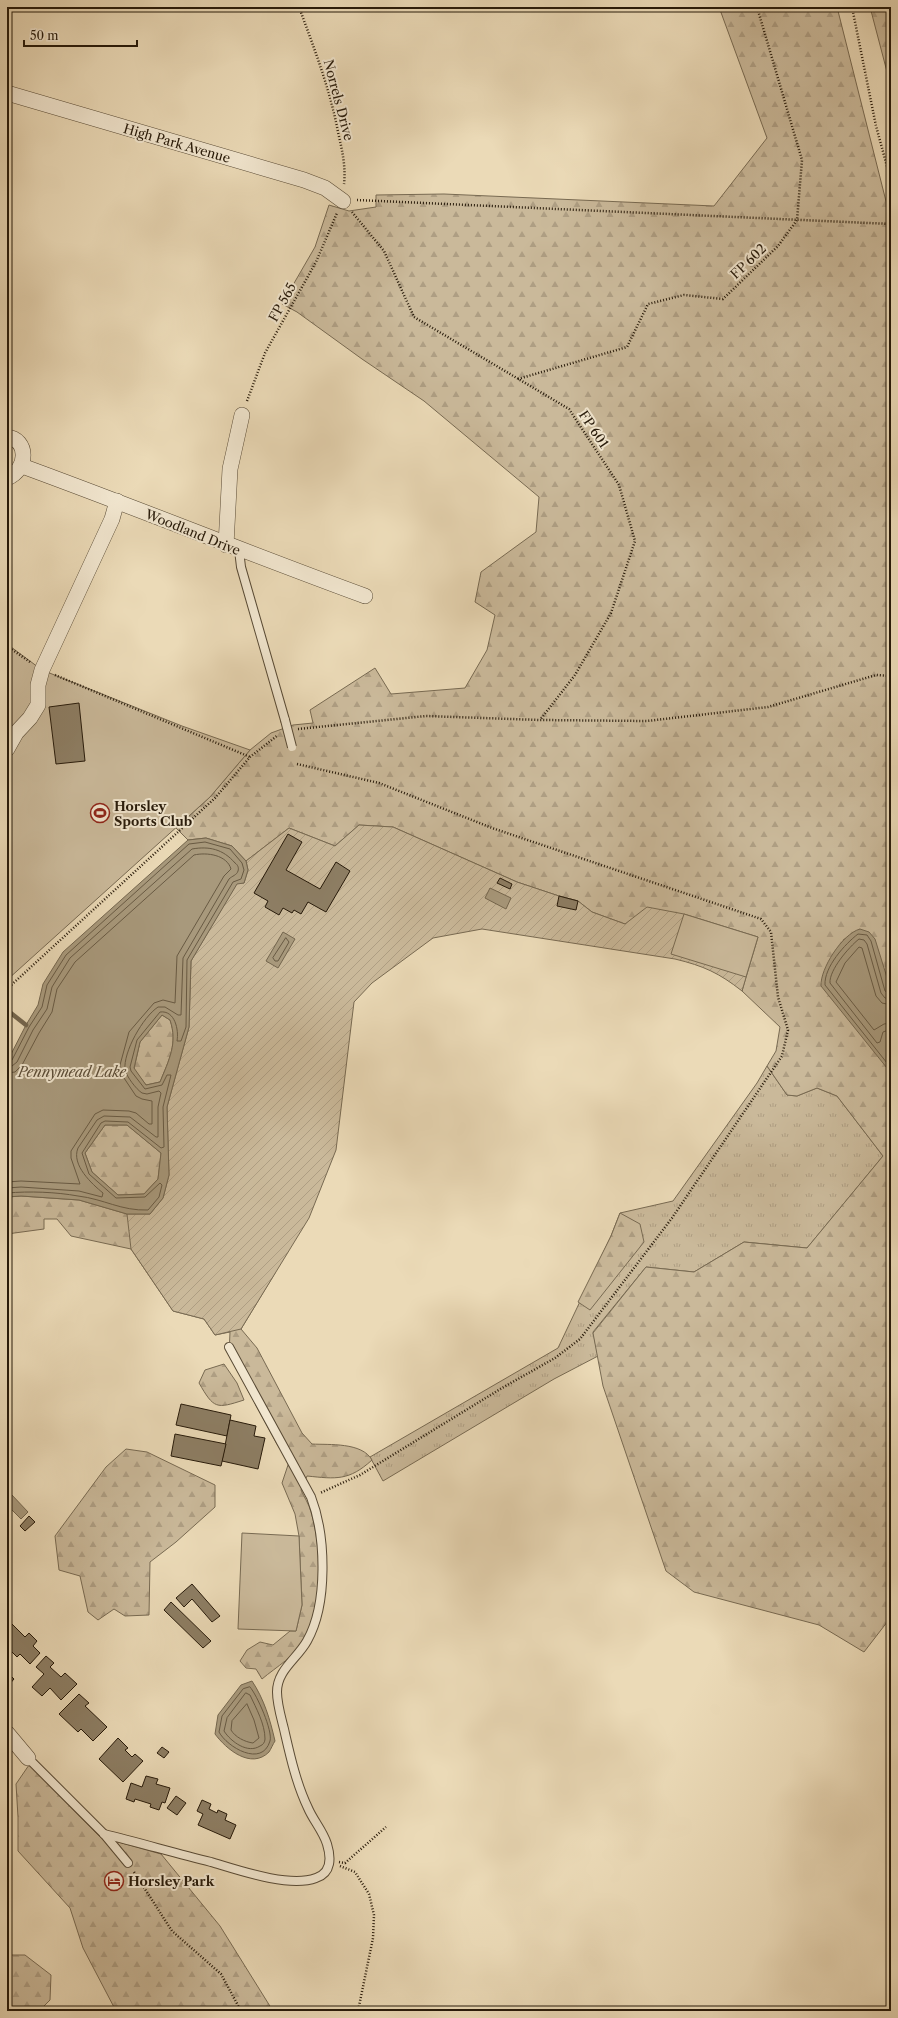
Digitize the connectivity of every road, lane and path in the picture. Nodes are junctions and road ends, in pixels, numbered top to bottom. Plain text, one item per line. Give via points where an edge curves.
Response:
1 (299, 7) edge
2 (757, 7) edge
3 (852, 7) edge
4 (7, 93) edge
5 (891, 181) edge
6 (343, 201) junction
7 (797, 220) junction
8 (891, 224) edge
9 (518, 379) junction
10 (242, 415) joint
11 (7, 437) edge
12 (22, 466) junction
13 (7, 478) edge
14 (117, 501) junction
15 (233, 548) junction
16 (365, 596) dead end
17 (7, 646) edge
18 (42, 670) junction
19 (891, 676) edge
20 (540, 720) junction
21 (294, 729) dead end
22 (283, 733) dead end
23 (292, 746) dead end
24 (7, 750) edge
25 (250, 757) junction
26 (297, 764) dead end
27 (7, 988) edge
28 (229, 1347) dead end
29 (311, 1496) junction
30 (7, 1733) edge
31 (28, 1758) joint
32 (386, 1827) dead end
33 (104, 1834) junction
34 (330, 1861) junction
35 (128, 1863) joint
36 (241, 2011) edge
37 (358, 2011) edge

1 - 6 path, Norrels Drive via 334,109 346,168
2 - 7 path via 802,160
3 - 5 path via 876,126
4 - 6 street, High Park Avenue via 304,180 325,188
6 - 7 path via 368,200
6 - 9 path, FP 601 via 384,251 414,317
6 - 10 path, FP 565 via 316,262 265,353
7 - 8 path
7 - 9 path, FP 602 via 778,246 723,299 684,295 648,304 627,347
9 - 20 path, FP 601 via 569,409 619,484 635,541 611,613 575,675
10 - 15 street via 230,469
11 - 12 street via 20,444 24,455
12 - 13 street via 15,475
12 - 14 street, Woodland Drive
14 - 15 street, Woodland Drive
14 - 18 street via 109,526
15 - 16 street, Woodland Drive
15 - 23 lane, bridge via 241,567
17 - 18 path
18 - 24 street via 38,685 38,705 30,718 16,732
18 - 25 path
19 - 20 path via 876,675 768,707 647,721
20 - 21 path via 426,716
22 - 25 path
25 - 27 path via 215,798
26 - 29 path via 379,783 492,828 761,919 771,932 778,997 788,1030 782,1056 672,1218 580,1339 555,1358 360,1475
28 - 29 lane
29 - 34 lane via 317,1512 322,1556 319,1611 306,1643 279,1678 277,1692 298,1786 326,1843
30 - 31 street
31 - 33 lane
32 - 34 path via 345,1863
33 - 34 lane via 271,1878 302,1881 317,1878 327,1870
33 - 35 lane
34 - 37 path via 355,1872 369,1894 374,1915 373,1938
35 - 36 path via 172,1931 221,1974

